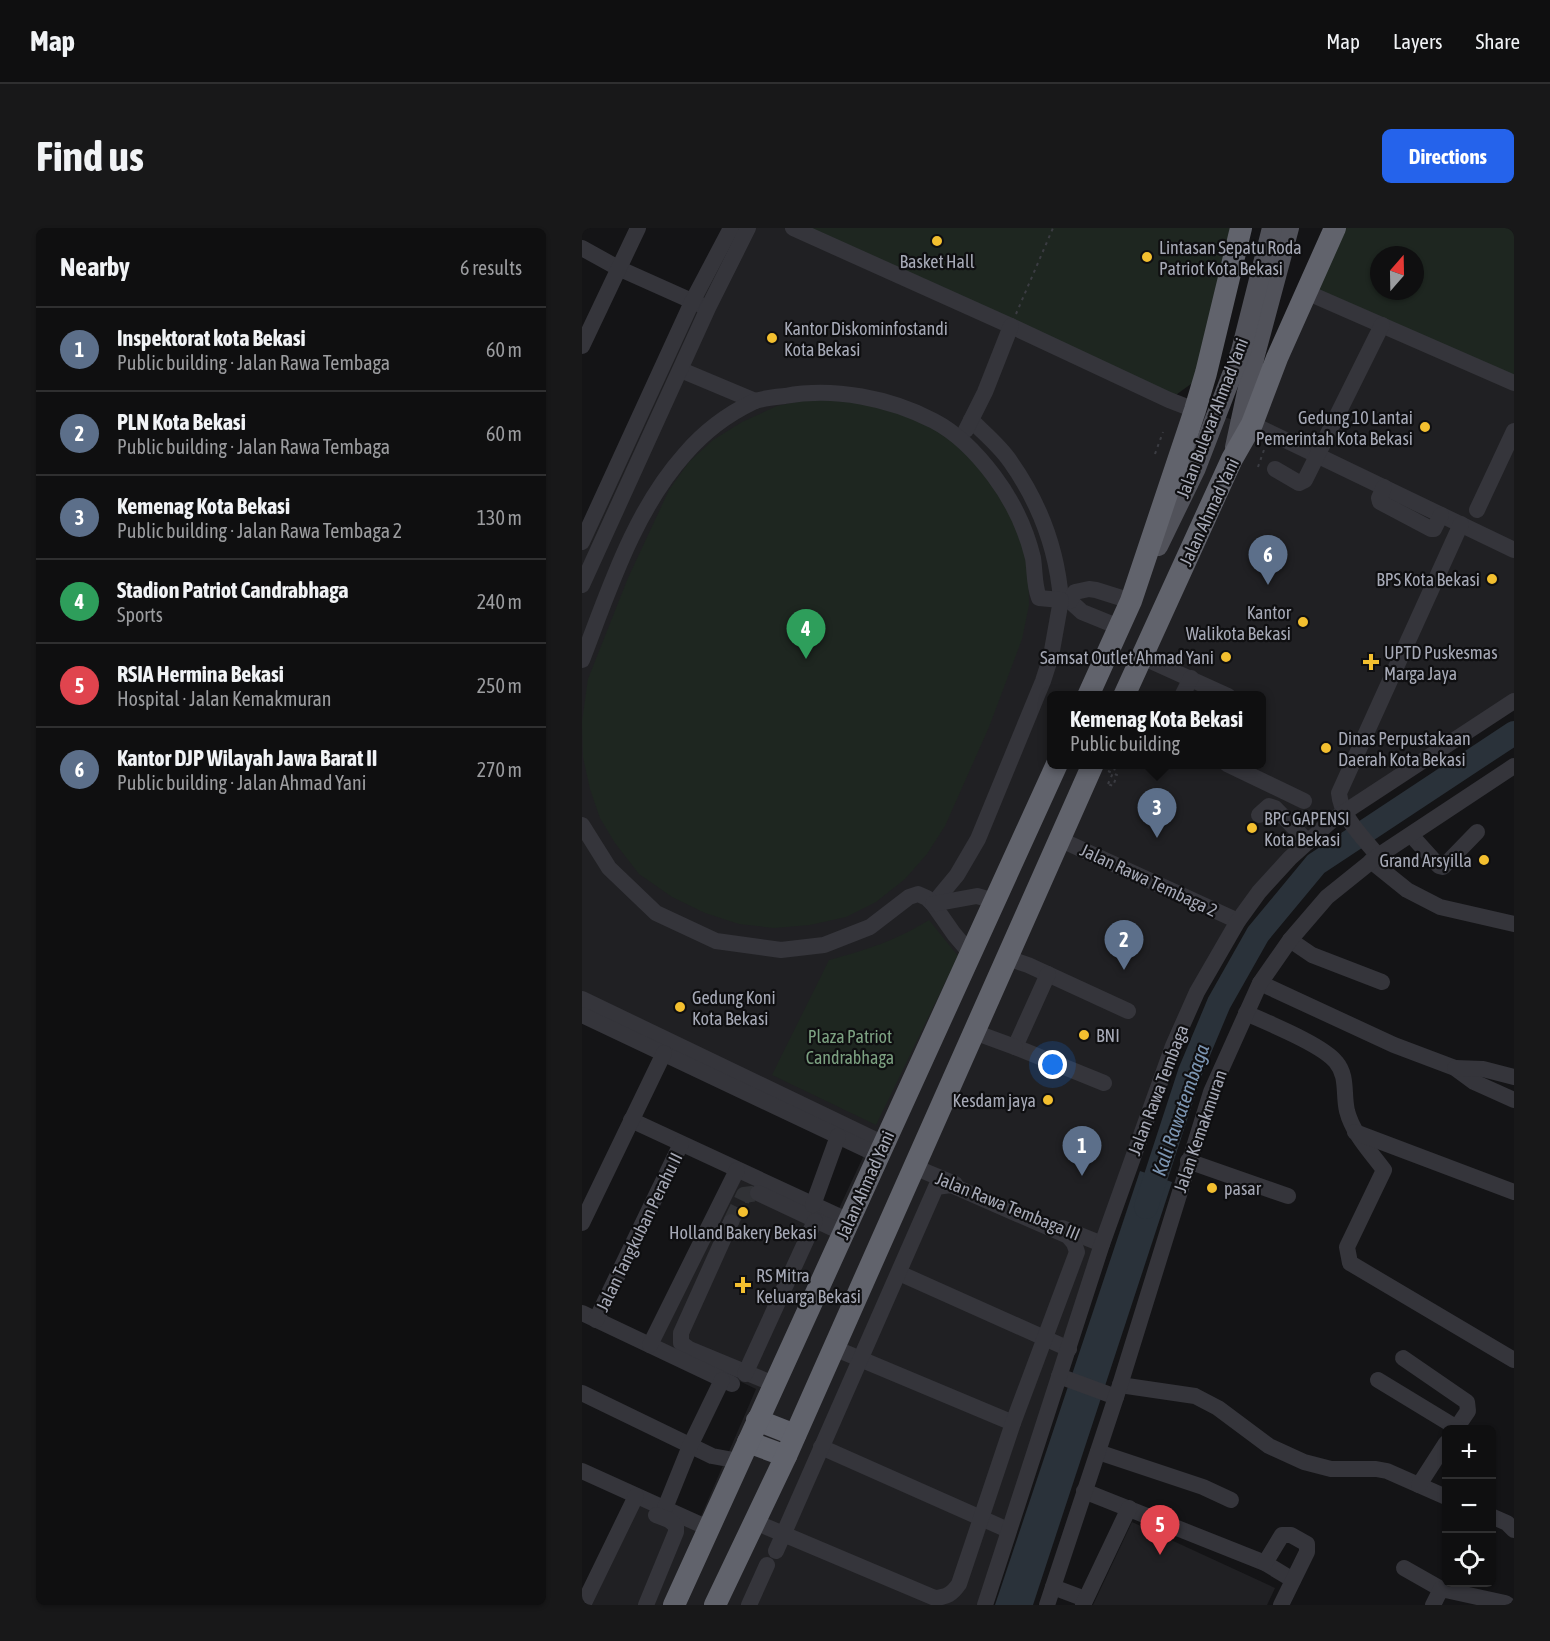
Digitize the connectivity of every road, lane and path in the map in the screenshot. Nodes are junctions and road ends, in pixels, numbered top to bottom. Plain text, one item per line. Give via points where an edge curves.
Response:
1 (638, 228) edge
2 (731, 228) edge
3 (748, 228) edge
4 (792, 228) edge
5 (1053, 228) edge
6 (1241, 228) edge
7 (1272, 228) edge
8 (1289, 228) edge
9 (1335, 228) edge
10 (582, 248) edge
11 (618, 268) junction
12 (1306, 292) junction
13 (700, 305) junction
14 (1382, 325) junction
15 (1011, 326) junction
16 (583, 341) edge
17 (1248, 353) junction
18 (681, 370) junction
19 (1514, 383) edge
20 (755, 401) junction
21 (1195, 410) junction
22 (971, 420) junction
23 (1252, 424) junction
24 (1514, 431) edge
25 (1163, 432) dead end
26 (961, 441) junction
27 (1266, 445) dead end
28 (1155, 454) dead end
29 (1318, 456) junction
30 (1233, 459) junction
31 (1258, 467) dead end
32 (1275, 470) dead end
33 (1477, 510) dead end
34 (1461, 524) junction
35 (582, 542) edge
36 (1514, 550) edge
37 (582, 585) edge
38 (1066, 600) junction
39 (1131, 601) junction
40 (1119, 627) junction
41 (1142, 657) junction
42 (582, 660) edge
43 (1191, 678) junction
44 (1090, 691) edge
45 (1126, 691) edge
46 (1184, 691) edge
47 (1218, 691) edge
48 (1514, 701) edge
49 (1514, 766) edge
50 (1055, 769) edge
51 (1091, 769) edge
52 (1115, 769) edge
53 (1236, 769) edge
54 (1118, 775) dead end
55 (1304, 801) dead end
56 (1259, 815) dead end
57 (1346, 815) junction
58 (582, 825) edge
59 (1477, 832) dead end
60 (1411, 835) junction
61 (1059, 839) junction
62 (1308, 842) junction
63 (1374, 856) junction
64 (995, 901) junction
65 (933, 904) junction
66 (1238, 921) junction
67 (1514, 924) edge
68 (1290, 940) junction
69 (971, 954) junction
70 (1007, 958) junction
71 (1048, 974) junction
72 (1382, 982) dead end
73 (1260, 983) junction
74 (1128, 1011) dead end
75 (586, 1013) edge
76 (1246, 1013) junction
77 (974, 1032) junction
78 (1015, 1047) junction
79 (663, 1056) junction
80 (1455, 1068) junction
81 (1514, 1077) edge
82 (1104, 1083) dead end
83 (1514, 1100) edge
84 (632, 1120) junction
85 (1354, 1131) junction
86 (838, 1136) junction
87 (681, 1144) junction
88 (881, 1149) junction
89 (1188, 1161) junction
90 (914, 1167) junction
91 (737, 1170) junction
92 (1514, 1192) edge
93 (758, 1193) dead end
94 (1288, 1196) dead end
95 (814, 1213) junction
96 (731, 1222) tunnel mouth
97 (582, 1223) edge
98 (846, 1227) junction
99 (1102, 1244) junction
100 (899, 1273) junction
101 (589, 1316) edge
102 (1045, 1338) junction
103 (650, 1345) junction
104 (834, 1348) junction
105 (1069, 1349) junction
106 (862, 1358) junction
107 (1403, 1358) dead end
108 (1514, 1360) edge
109 (745, 1374) junction
110 (1064, 1378) junction
111 (1378, 1380) dead end
112 (774, 1384) junction
113 (1115, 1392) junction
114 (582, 1393) edge
115 (757, 1420) junction
116 (1013, 1423) junction
117 (1450, 1425) edge
118 (1459, 1425) edge
119 (795, 1435) junction
120 (690, 1446) junction
121 (821, 1447) junction
122 (1442, 1449) edge
123 (743, 1451) junction
124 (1098, 1452) junction
125 (786, 1456) junction
126 (584, 1477) edge
127 (1419, 1485) junction
128 (1084, 1491) junction
129 (1442, 1495) edge
130 (633, 1500) junction
131 (1232, 1500) dead end
132 (665, 1508) junction
133 (1129, 1508) junction
134 (980, 1518) junction
135 (1496, 1521) edge
136 (755, 1522) junction
137 (1008, 1530) junction
138 (1514, 1530) edge
139 (676, 1532) junction
140 (783, 1534) junction
141 (705, 1535) junction
142 (776, 1551) dead end
143 (1265, 1563) junction
144 (767, 1565) dead end
145 (1404, 1568) dead end
146 (1293, 1580) junction
147 (1053, 1587) junction
148 (1441, 1589) junction
149 (1084, 1602) edge
150 (583, 1605) edge
151 (646, 1605) edge
152 (674, 1605) edge
153 (715, 1605) edge
154 (749, 1605) edge
155 (985, 1605) edge
156 (1047, 1605) edge
157 (1281, 1605) edge
158 (1433, 1605) edge
159 (1508, 1605) edge

1 - 11 street
2 - 13 street
3 - 13 street
4 - 15 street
5 - 15 path
6 - 21 highway
7 - 17 main road, Jalan Bulevar Ahmad Yani
8 - 17 main road, Jalan Bulevar Ahmad Yani
9 - 12 highway, Jalan Ahmad Yani
10 - 11 street
11 - 13 street
11 - 16 street
12 - 14 street
12 - 23 highway, Jalan Ahmad Yani
13 - 18 street
13 - 35 street
14 - 19 street
14 - 29 street
15 - 21 street
15 - 22 street
17 - 30 main road, Jalan Bulevar Ahmad Yani
17 - 39 main road, Jalan Bulevar Ahmad Yani
18 - 20 street
18 - 37 street
20 - 26 street via 805,392 850,394 888,403 934,422
20 - 42 street via 715,426 660,485 630,541
21 - 39 highway
22 - 26 street
22 - 38 street via 1009,459 1035,502 1055,554
23 - 29 street
23 - 30 highway, Jalan Ahmad Yani
24 - 33 street
25 - 28 path
26 - 38 street via 995,477 1023,525 1039,598
27 - 31 path
29 - 32 street via 1305,480 1299,483
29 - 34 street
30 - 41 highway, Jalan Ahmad Yani
34 - 36 street
34 - 57 street via 1340,793
38 - 39 street via 1075,592 1089,589
38 - 40 street via 1082,612
38 - 65 street via 1043,681 978,839 957,875
39 - 40 highway
40 - 44 highway
41 - 43 street
41 - 45 highway, Jalan Ahmad Yani
43 - 46 street
43 - 47 street
48 - 57 street, Jalan Rawa Tembaga
49 - 60 street, Jalan Kemakmuran
50 - 64 highway, Jalan Ahmad Yani
51 - 61 highway, Jalan Ahmad Yani
52 - 54 path via 1108,784 1113,786
53 - 55 street
56 - 62 street via 1269,806 1275,807
57 - 62 street, Jalan Rawa Tembaga via 1331,821
57 - 63 street
58 - 65 street via 609,868 656,913 716,941 781,950 824,945 870,927 909,897 918,894
59 - 60 street via 1443,867
60 - 63 street, Jalan Kemakmuran
61 - 66 street, Jalan Rawa Tembaga 2
61 - 70 highway, Jalan Ahmad Yani
62 - 66 street, Jalan Rawa Tembaga via 1270,880
63 - 67 street via 1407,890 1440,907
63 - 68 street, Jalan Kemakmuran via 1327,897
64 - 65 street via 977,896
64 - 69 highway, Jalan Ahmad Yani
65 - 69 street
66 - 99 street, Jalan Rawa Tembaga via 1197,993 1173,1046
68 - 72 street via 1312,956
68 - 73 street, Jalan Kemakmuran
69 - 88 highway, Jalan Ahmad Yani
70 - 71 street
70 - 77 highway, Jalan Ahmad Yani
71 - 74 street
71 - 78 street
73 - 76 street, Jalan Kemakmuran
73 - 80 street via 1394,1045
75 - 79 street
75 - 88 street
76 - 85 street via 1327,1052 1338,1063
76 - 89 street, Jalan Kemakmuran via 1211,1092
77 - 78 street
77 - 90 highway, Jalan Ahmad Yani
78 - 82 street
79 - 84 street
79 - 86 street
80 - 81 street via 1483,1069
80 - 83 street via 1474,1082
84 - 87 street
84 - 97 street
85 - 92 street
85 - 108 street via 1384,1170 1347,1247 1350,1263
86 - 88 street
86 - 95 street
87 - 91 street
87 - 101 street, Jalan Tangkuban Perahu II
88 - 98 highway, Jalan Ahmad Yani
89 - 94 street
89 - 113 street, Jalan Kemakmuran
90 - 99 street, Jalan Rawa Tembaga III
90 - 104 highway, Jalan Ahmad Yani
91 - 95 street
91 - 103 street
93 - 95 street
95 - 98 street
95 - 109 street
96 - 109 street via 681,1333 681,1343
98 - 112 highway, Jalan Ahmad Yani
99 - 105 street, Jalan Rawa Tembaga
100 - 102 street
100 - 102 street via 936,1187 943,1185 951,1185 1068,1236 1077,1252
100 - 106 street
101 - 103 street
102 - 105 street
102 - 116 street
103 - 120 street via 727,1382
104 - 106 street
104 - 119 highway, Jalan Ahmad Yani
105 - 110 street, Jalan Rawa Tembaga
106 - 116 street
106 - 121 street
107 - 118 street via 1467,1402 1468,1411
109 - 112 street
110 - 113 street
110 - 137 street, Jalan Rawa Tembaga
111 - 117 street
112 - 115 highway, Jalan Ahmad Yani
113 - 124 street, Jalan Kemakmuran
113 - 127 street via 1195,1396 1269,1446 1304,1462 1331,1469 1387,1471
114 - 120 street
115 - 119 highway
115 - 123 highway, Jalan Ahmad Yani
116 - 134 street
119 - 125 highway, Jalan Ahmad Yani
120 - 123 street via 712,1456
120 - 132 street
121 - 134 street
121 - 140 street
122 - 127 street
123 - 125 highway
123 - 141 highway, Jalan Ahmad Yani
124 - 128 street, Jalan Kemakmuran
124 - 131 street
125 - 136 highway, Jalan Ahmad Yani
126 - 130 street
127 - 129 street
128 - 133 street
128 - 147 street, Jalan Kemakmuran
130 - 132 street
130 - 139 street via 669,1520 676,1526
130 - 150 street
132 - 141 street
133 - 143 street
133 - 149 street
134 - 137 street
134 - 140 street via 959,1584 947,1597 935,1598
135 - 138 street
136 - 140 street
136 - 153 highway, Jalan Ahmad Yani
137 - 155 street, Jalan Rawa Tembaga
139 - 141 street
139 - 151 street
140 - 142 street
141 - 152 highway, Jalan Ahmad Yani
143 - 146 street
143 - 146 street via 1282,1535 1292,1535 1307,1544
144 - 154 street
145 - 148 street
146 - 157 street
147 - 149 street
147 - 156 street, Jalan Kemakmuran
148 - 158 street
148 - 159 street

